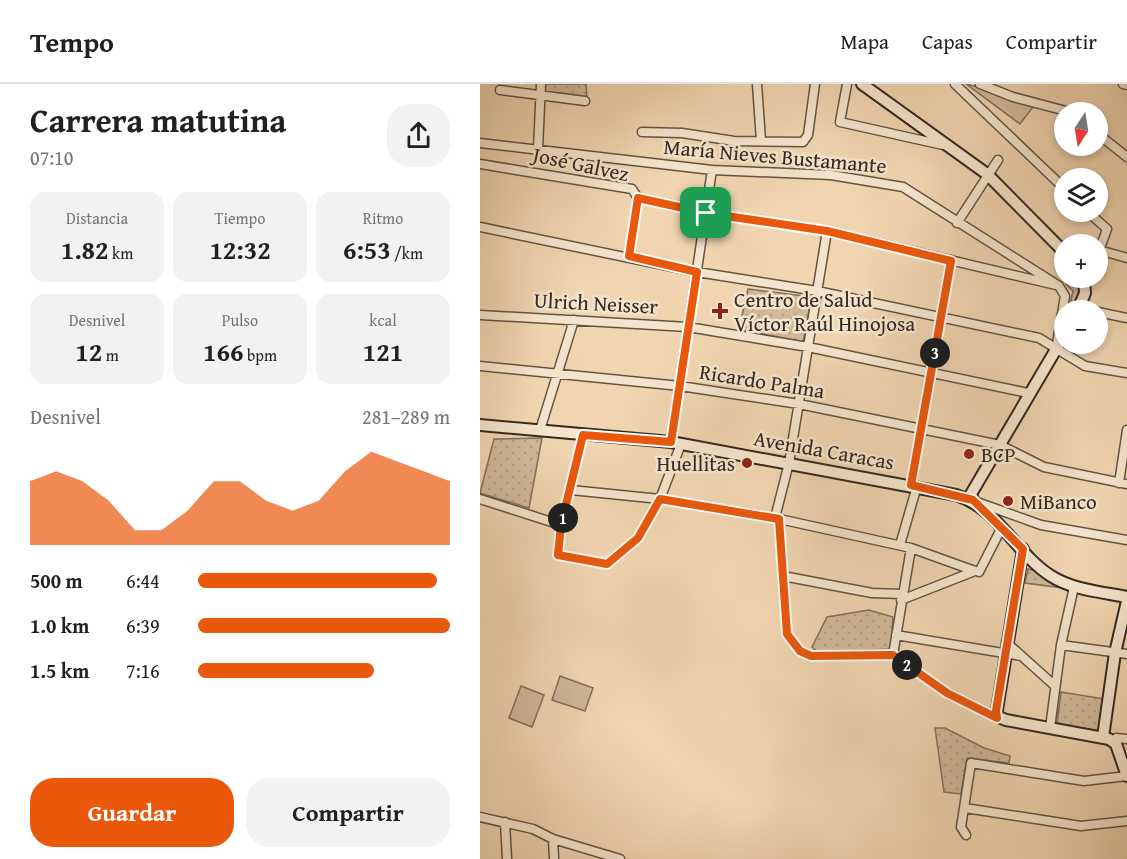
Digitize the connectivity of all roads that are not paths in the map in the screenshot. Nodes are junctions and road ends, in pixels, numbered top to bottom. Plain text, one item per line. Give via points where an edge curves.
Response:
1 (541, 84) edge
2 (757, 84) edge
3 (815, 84) edge
4 (847, 84) edge
5 (862, 84) edge
6 (955, 84) edge
7 (980, 84) edge
8 (500, 90) dead end
9 (541, 95) junction
10 (585, 101) dead end
11 (1054, 108) edge
12 (642, 132) dead end
13 (761, 141) junction
14 (480, 142) edge
15 (1108, 142) edge
16 (949, 147) junction
17 (538, 149) junction
18 (1127, 157) edge
19 (998, 160) dead end
20 (480, 164) edge
21 (712, 170) junction
22 (987, 174) junction
23 (1054, 178) edge
24 (638, 198) junction
25 (706, 213) junction
26 (1099, 222) edge
27 (957, 223) junction
28 (480, 227) edge
29 (827, 231) junction
30 (1105, 234) edge
31 (1054, 242) edge
32 (1108, 254) edge
33 (629, 256) junction
34 (1127, 258) edge
35 (951, 261) junction
36 (697, 272) junction
37 (1054, 282) edge
38 (1054, 285) edge
39 (817, 291) junction
40 (1108, 314) edge
41 (480, 315) edge
42 (941, 316) junction
43 (1127, 318) edge
44 (574, 320) junction
45 (688, 327) junction
46 (808, 347) junction
47 (1054, 347) edge
48 (1054, 351) edge
49 (1066, 354) edge
50 (480, 366) edge
51 (931, 373) junction
52 (1127, 373) edge
53 (557, 374) junction
54 (680, 386) junction
55 (1028, 393) junction
56 (799, 404) junction
57 (480, 425) edge
58 (921, 429) junction
59 (540, 430) junction
60 (1127, 430) edge
61 (583, 435) junction
62 (676, 443) junction
63 (1000, 445) junction
64 (789, 462) junction
65 (1123, 484) edge
66 (914, 486) junction
67 (571, 490) junction
68 (480, 499) edge
69 (660, 499) junction
70 (973, 500) junction
71 (777, 519) junction
72 (561, 525) junction
73 (1002, 527) junction
74 (1127, 540) edge
75 (900, 545) junction
76 (911, 548) junction
77 (1023, 549) junction
78 (977, 572) junction
79 (783, 576) junction
80 (1074, 586) junction
81 (901, 597) junction
82 (1127, 599) edge
83 (896, 635) junction
84 (1006, 642) junction
85 (1061, 645) junction
86 (1004, 653) junction
87 (1115, 653) junction
88 (1127, 654) edge
89 (893, 655) junction
90 (1021, 656) junction
91 (1055, 686) junction
92 (997, 718) junction
93 (1050, 728) junction
94 (1108, 739) junction
95 (1127, 739) edge
96 (1127, 776) edge
97 (965, 808) junction
98 (480, 817) edge
99 (1127, 821) edge
100 (505, 822) junction
101 (966, 835) dead end
102 (553, 839) junction
103 (599, 855) edge
104 (507, 859) edge
105 (554, 859) edge
106 (620, 859) edge

1 - 9 street
2 - 13 street
3 - 13 street via 808,135 803,142
4 - 16 street via 840,122
5 - 16 main road
6 - 23 street
7 - 11 street
8 - 9 street
9 - 10 street
9 - 17 street
12 - 13 street
14 - 17 street, María Nieves Bustamante
15 - 18 street
16 - 22 main road
17 - 21 street, María Nieves Bustamante
19 - 22 street
20 - 24 street, José Galvez via 632,189
21 - 25 street
21 - 27 street, María Nieves Bustamante via 831,175 893,184 912,191
22 - 27 street
22 - 31 main road
24 - 25 street, José Galvez
24 - 33 street
25 - 29 street, José Galvez
25 - 36 street
26 - 30 street via 1107,229
27 - 37 street, María Nieves Bustamante
28 - 33 street
29 - 35 street, José Galvez
29 - 39 street
32 - 34 street
33 - 36 street
35 - 38 street, José Galvez
35 - 42 street
36 - 39 street
36 - 45 street
39 - 42 street
39 - 46 street
40 - 43 street
41 - 44 street, Ulrich Neisser
42 - 47 street via 1039,338
42 - 51 street
44 - 45 street, Ulrich Neisser
44 - 53 street
45 - 46 street, Ulrich Neisser
45 - 54 street
46 - 51 street, Ulrich Neisser
46 - 56 street
48 - 55 main road
49 - 52 street via 1085,366
50 - 53 street, Ricardo Palma
51 - 55 street, Ulrich Neisser
51 - 58 street
53 - 54 street, Ricardo Palma
53 - 59 street
54 - 56 street, Ricardo Palma
54 - 62 street
55 - 63 main road
56 - 58 street, Ricardo Palma
56 - 64 street
57 - 59 main road, Avenida Caracas
58 - 63 street, Ricardo Palma
58 - 66 street
59 - 61 main road, Avenida Caracas
60 - 65 street
61 - 62 main road, Avenida Caracas
61 - 67 street
62 - 64 main road, Avenida Caracas
62 - 69 street
63 - 65 street, Ricardo Palma via 1044,467
63 - 70 main road via 971,494
64 - 66 main road, Avenida Caracas
64 - 71 street
66 - 70 main road, Avenida Caracas
66 - 75 street
67 - 69 street
67 - 72 street
68 - 72 street
69 - 71 street
69 - 72 street via 638,538 607,564 558,555
70 - 73 main road, Avenida Caracas
70 - 74 street via 1041,525
71 - 75 street
71 - 79 street
73 - 77 main road, Avenida Caracas
73 - 78 street
75 - 76 street
76 - 78 street
76 - 81 street
77 - 80 main road, Avenida Caracas via 1052,577
77 - 84 main road
78 - 81 street
79 - 81 street
79 - 89 street via 787,634 800,651 811,656
80 - 82 main road, Avenida Caracas
80 - 85 street
81 - 83 street
82 - 87 main road
83 - 86 street
83 - 89 street
84 - 86 main road
84 - 90 street
85 - 87 street
85 - 91 street
86 - 90 street
86 - 92 main road
87 - 88 street
87 - 94 main road
89 - 92 street via 947,693
90 - 91 street
91 - 93 street
92 - 93 main road
93 - 94 main road
94 - 95 street
94 - 96 main road via 1119,750
96 - 97 street via 1084,781 971,764
97 - 99 street via 1081,826
97 - 101 street via 961,827
98 - 100 street
100 - 102 street
100 - 104 street
102 - 103 street
102 - 105 street
103 - 106 street

